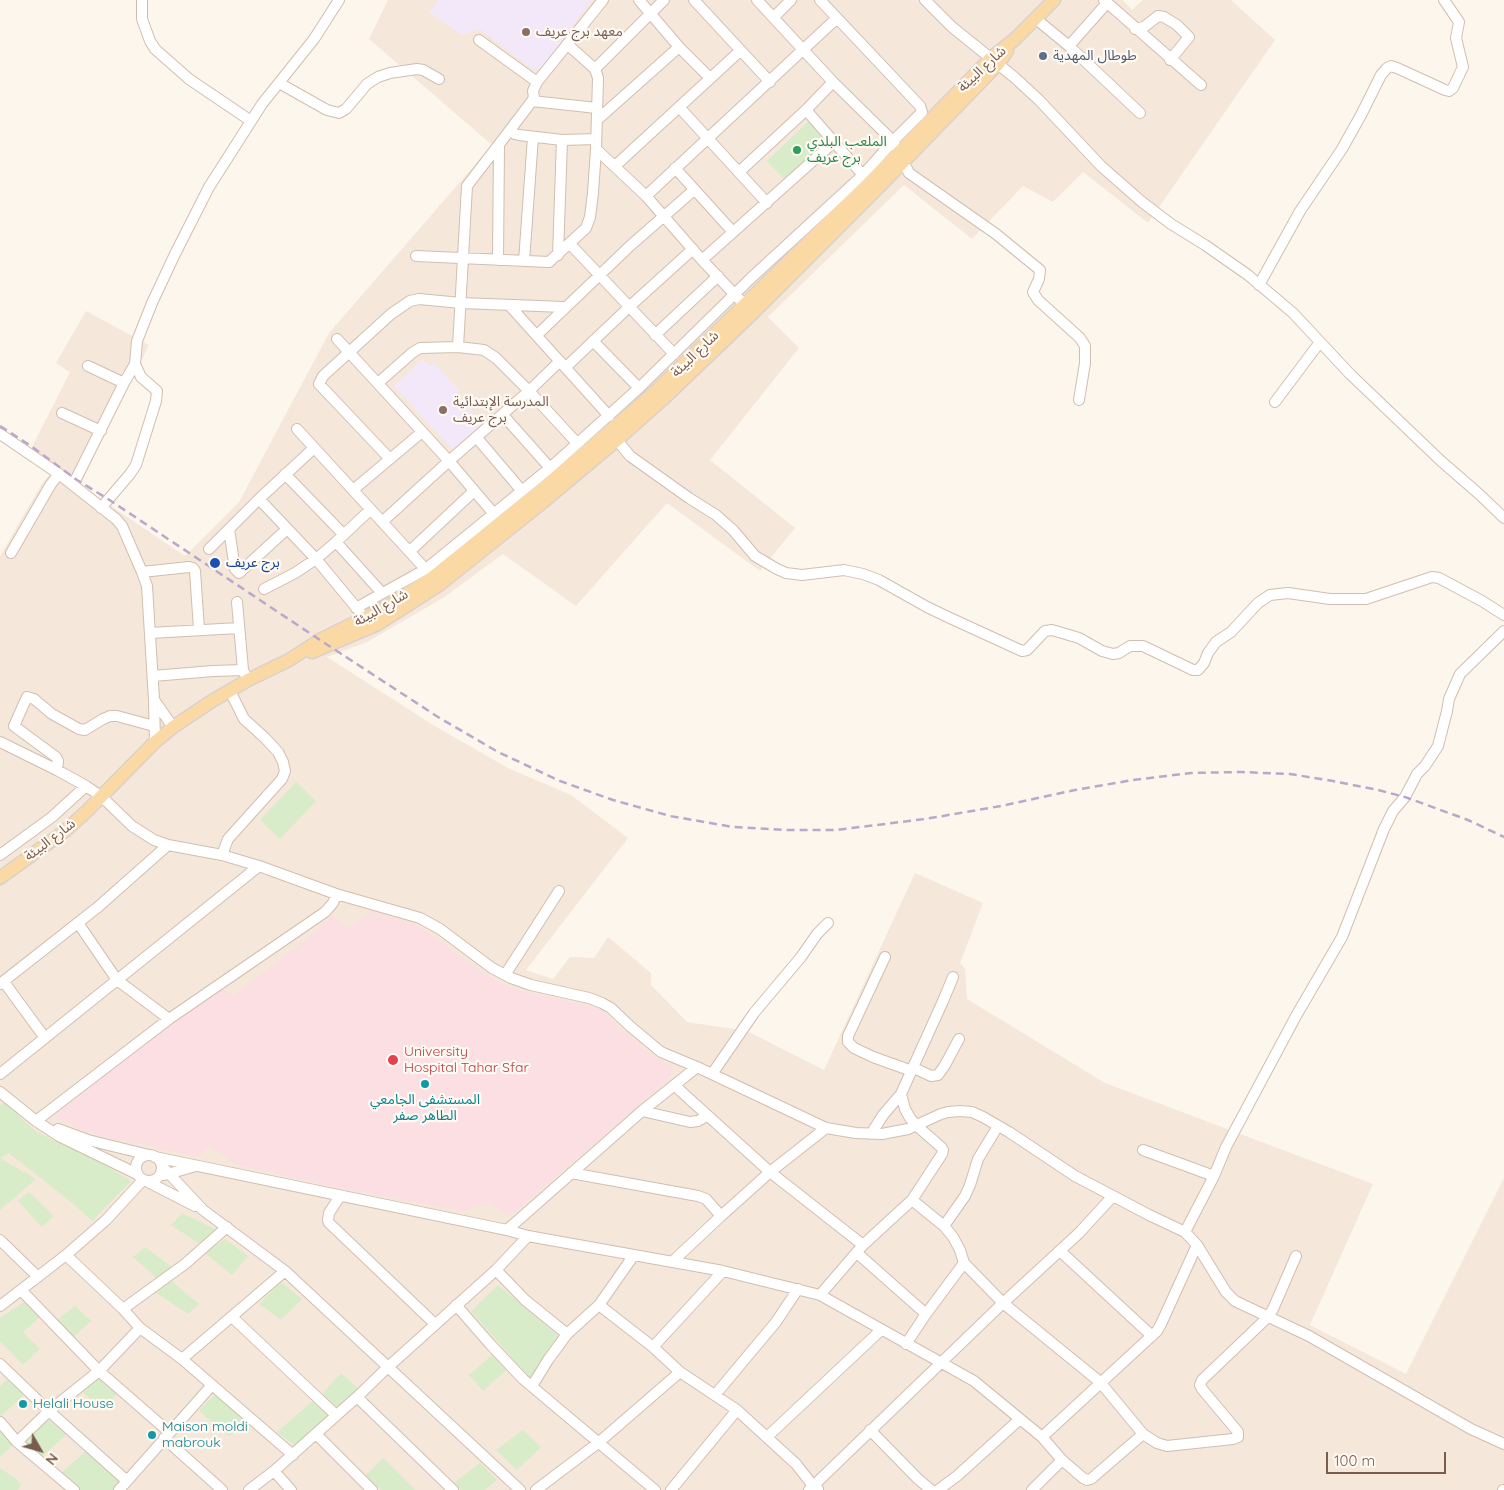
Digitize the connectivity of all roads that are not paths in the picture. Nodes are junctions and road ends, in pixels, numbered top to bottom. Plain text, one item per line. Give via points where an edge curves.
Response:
1 (339, 0) edge
2 (603, 0) edge
3 (639, 0) edge
4 (664, 0) edge
5 (694, 0) edge
6 (757, 0) edge
7 (791, 0) edge
8 (820, 0) edge
9 (925, 0) edge
10 (1054, 0) edge
11 (1444, 0) edge
12 (1105, 1) edge
13 (139, 2) edge
14 (649, 14) junction
15 (774, 17) junction
16 (837, 18) junction
17 (1036, 19) junction
18 (1135, 29) junction
19 (479, 40) dead end
20 (567, 44) junction
21 (1069, 46) junction
22 (679, 47) junction
23 (803, 49) junction
24 (740, 51) junction
25 (1170, 60) junction
26 (994, 61) junction
27 (595, 69) junction
28 (710, 78) junction
29 (439, 79) dead end
30 (537, 82) junction
31 (770, 82) junction
32 (833, 82) junction
33 (278, 83) junction
34 (1201, 85) dead end
35 (532, 102) junction
36 (679, 107) junction
37 (597, 108) junction
38 (806, 110) junction
39 (1140, 114) dead end
40 (597, 120) junction
41 (251, 121) junction
42 (510, 130) junction
43 (533, 137) junction
44 (707, 138) junction
45 (562, 140) junction
46 (834, 141) junction
47 (596, 144) junction
48 (498, 145) junction
49 (898, 151) junction
50 (615, 166) junction
51 (676, 168) junction
52 (739, 172) junction
53 (863, 176) junction
54 (694, 190) junction
55 (646, 196) junction
56 (767, 203) junction
57 (664, 217) junction
58 (733, 232) junction
59 (570, 244) junction
60 (693, 249) junction
61 (558, 255) junction
62 (416, 256) dead end
63 (464, 258) junction
64 (498, 260) junction
65 (702, 260) junction
66 (524, 261) junction
67 (600, 276) junction
68 (718, 276) junction
69 (1259, 284) junction
70 (735, 295) junction
71 (461, 303) junction
72 (509, 305) junction
73 (564, 307) junction
74 (629, 307) junction
75 (749, 309) junction
76 (537, 335) junction
77 (655, 335) junction
78 (337, 339) dead end
79 (593, 341) junction
80 (1320, 342) junction
81 (458, 347) junction
82 (349, 352) junction
83 (674, 354) junction
84 (135, 364) junction
85 (563, 364) junction
86 (88, 366) dead end
87 (124, 383) junction
88 (378, 383) junction
89 (639, 388) junction
90 (529, 391) junction
91 (1079, 400) dead end
92 (1275, 402) dead end
93 (62, 413) dead end
94 (503, 415) junction
95 (609, 416) junction
96 (297, 429) dead end
97 (101, 431) junction
98 (422, 432) junction
99 (0, 434) edge
100 (477, 438) junction
101 (617, 440) junction
102 (576, 443) junction
103 (314, 448) junction
104 (390, 459) junction
105 (449, 461) junction
106 (550, 468) junction
107 (60, 474) junction
108 (286, 474) junction
109 (74, 485) junction
110 (353, 490) junction
111 (474, 491) junction
112 (522, 491) junction
113 (259, 499) junction
114 (102, 508) junction
115 (370, 510) junction
116 (494, 514) junction
117 (1504, 518) edge
118 (382, 522) junction
119 (230, 529) junction
120 (287, 529) junction
121 (340, 539) junction
122 (210, 549) dead end
123 (410, 551) junction
124 (11, 553) dead end
125 (316, 559) junction
126 (142, 572) junction
127 (432, 577) junction
128 (264, 589) dead end
129 (382, 593) junction
130 (237, 602) dead end
131 (356, 608) junction
132 (1504, 615) edge
133 (365, 618) junction
134 (239, 628) junction
135 (199, 629) junction
136 (1504, 631) edge
137 (150, 634) junction
138 (290, 660) junction
139 (246, 675) junction
140 (153, 676) junction
141 (230, 691) junction
142 (154, 700) junction
143 (154, 726) junction
144 (173, 727) junction
145 (0, 742) edge
146 (154, 742) junction
147 (57, 770) junction
148 (86, 786) junction
149 (102, 796) junction
150 (168, 845) junction
151 (0, 855) edge
152 (222, 855) junction
153 (259, 866) junction
154 (0, 878) edge
155 (559, 891) dead end
156 (336, 894) junction
157 (78, 923) junction
158 (828, 923) dead end
159 (885, 957) dead end
160 (505, 975) junction
161 (953, 977) dead end
162 (117, 980) junction
163 (2, 983) edge
164 (169, 1019) junction
165 (45, 1038) junction
166 (959, 1038) dead end
167 (697, 1066) junction
168 (913, 1069) junction
169 (0, 1074) edge
170 (712, 1074) junction
171 (674, 1085) junction
172 (0, 1093) edge
173 (901, 1094) junction
174 (642, 1111) junction
175 (707, 1116) junction
176 (36, 1121) junction
177 (916, 1126) junction
178 (998, 1126) junction
179 (826, 1128) junction
180 (871, 1134) junction
181 (1143, 1150) dead end
182 (152, 1156) junction
183 (198, 1166) junction
184 (770, 1172) junction
185 (571, 1173) junction
186 (153, 1175) junction
187 (1214, 1176) junction
188 (340, 1196) junction
189 (1113, 1196) junction
190 (912, 1200) junction
191 (203, 1210) junction
192 (721, 1216) junction
193 (944, 1226) junction
194 (227, 1228) junction
195 (507, 1230) junction
196 (1185, 1232) junction
197 (528, 1236) junction
198 (0, 1240) edge
199 (1197, 1246) junction
200 (860, 1249) junction
201 (1060, 1251) junction
202 (66, 1255) junction
203 (634, 1255) junction
204 (1296, 1256) dead end
205 (672, 1262) junction
206 (964, 1263) junction
207 (496, 1270) junction
208 (723, 1270) junction
209 (285, 1271) junction
210 (38, 1277) junction
211 (798, 1289) junction
212 (21, 1290) junction
213 (820, 1295) junction
214 (1003, 1303) junction
215 (456, 1305) junction
216 (600, 1305) junction
217 (0, 1306) edge
218 (123, 1309) junction
219 (926, 1314) junction
220 (232, 1317) junction
221 (1268, 1317) junction
222 (435, 1324) junction
223 (140, 1328) junction
224 (881, 1330) junction
225 (567, 1334) junction
226 (1152, 1336) junction
227 (906, 1344) junction
228 (653, 1348) junction
229 (182, 1360) junction
230 (941, 1362) junction
231 (0, 1364) edge
232 (388, 1366) junction
233 (99, 1371) junction
234 (680, 1372) junction
235 (1100, 1382) junction
236 (212, 1385) junction
237 (532, 1386) junction
238 (715, 1394) junction
239 (357, 1397) junction
240 (737, 1410) junction
241 (49, 1411) junction
242 (336, 1415) junction
243 (1020, 1419) junction
244 (0, 1422) edge
245 (870, 1430) junction
246 (316, 1434) junction
247 (1143, 1434) junction
248 (167, 1435) junction
249 (768, 1436) junction
250 (1042, 1437) junction
251 (17, 1442) junction
252 (598, 1443) junction
253 (1504, 1444) edge
254 (293, 1455) junction
255 (1062, 1460) junction
256 (274, 1471) junction
257 (127, 1481) junction
258 (814, 1489) edge
259 (74, 1490) edge
260 (119, 1490) edge
261 (222, 1490) edge
262 (249, 1490) edge
263 (291, 1490) edge
264 (372, 1490) edge
265 (453, 1490) edge
266 (520, 1490) edge
267 (536, 1490) edge
268 (655, 1490) edge
269 (671, 1490) edge
270 (931, 1490) edge
271 (938, 1490) edge
272 (1032, 1490) edge

1 - 33 street via 314,39
2 - 20 street
3 - 14 street
4 - 14 street
5 - 24 street
6 - 15 street
7 - 15 street
8 - 16 street
9 - 26 street
10 - 17 main road, شارع البيئة
11 - 69 street via 1459,22 1456,38 1463,67 1453,88 1445,90 1392,66 1387,68 1342,149 1300,211
12 - 18 street
12 - 21 street
13 - 41 street via 142,19 155,49 189,79
14 - 22 street
14 - 27 street
15 - 23 street
16 - 23 street
16 - 49 street via 922,109
17 - 21 street
17 - 26 main road, شارع البيئة
18 - 25 street
18 - 25 street via 1144,27 1158,16 1177,25 1189,37
19 - 30 street
20 - 27 street
20 - 30 street
21 - 39 street
22 - 28 street
22 - 40 street
23 - 31 street
23 - 32 street
24 - 28 street
24 - 31 street
25 - 34 street
26 - 49 main road, شارع البيئة
26 - 69 street via 1039,100 1101,166 1142,202
27 - 37 street via 599,83
28 - 36 street
29 - 33 street via 417,69 378,77 339,113 327,110
30 - 35 street via 532,91
31 - 44 street
32 - 38 street
32 - 49 street
33 - 41 street
35 - 37 street
35 - 42 street
36 - 44 street
36 - 50 street
37 - 40 street
38 - 46 street
38 - 52 street
40 - 47 street
41 - 84 street via 209,187 175,254 137,341
42 - 43 street via 519,136
42 - 48 street
43 - 45 street
43 - 66 street
44 - 51 street
44 - 52 street
45 - 47 street
45 - 61 street
46 - 53 street
46 - 56 street
47 - 50 street
47 - 59 street via 589,221
48 - 63 street via 467,186
48 - 64 street
49 - 53 street
49 - 75 main road, شارع البيئة
49 - 91 street via 909,173 996,234 1040,270 1033,292 1085,346
50 - 55 street
51 - 54 street
51 - 55 street
52 - 56 street
53 - 70 street
54 - 57 street
54 - 58 street
55 - 57 street
56 - 58 street
57 - 60 street
57 - 67 street
58 - 65 street
59 - 61 street
59 - 67 street
60 - 65 street
60 - 74 street
61 - 66 street via 549,262
62 - 63 street
63 - 64 street
63 - 71 street
64 - 66 street
65 - 68 street
67 - 73 street
67 - 74 street
68 - 70 street
68 - 77 street
69 - 80 street
70 - 75 street
70 - 83 street
71 - 72 street
71 - 81 street
71 - 82 street via 410,301 390,314
72 - 73 street
72 - 76 street
73 - 76 street
74 - 77 street
74 - 79 street
75 - 101 main road, شارع البيئة via 662,400
75 - 127 main road, شارع البيئة via 536,495
76 - 85 street
77 - 83 street
78 - 82 street
79 - 85 street
79 - 89 street
80 - 92 street
80 - 117 street via 1400,422
81 - 88 street via 420,348
81 - 90 street via 489,352
82 - 88 street
82 - 104 street via 321,378 319,384
83 - 89 street
84 - 87 street
84 - 114 street via 140,377 157,391 156,401 136,465
85 - 90 street
85 - 95 street
86 - 87 street
87 - 97 street
88 - 98 street
89 - 95 street
90 - 94 street
90 - 102 street
93 - 97 street
94 - 100 street
94 - 106 street
95 - 102 street
96 - 103 street
97 - 109 street
98 - 104 street
98 - 105 street
99 - 107 street
100 - 105 street
100 - 112 street
101 - 127 main road, شارع البيئة via 543,502
101 - 132 street via 630,456 716,515 755,556 777,569 802,574 844,570 863,574 1022,651 1027,650 1045,631 1052,630 1113,654 1130,646 1143,646 1197,670 1216,642 1270,595 1288,593 1330,600 1366,599 1432,577
102 - 106 street
103 - 108 street
103 - 110 street
104 - 110 street
105 - 111 street
105 - 118 street
106 - 112 street
107 - 109 street
107 - 124 street
108 - 113 street
108 - 121 street
109 - 114 street
110 - 115 street
111 - 116 street
111 - 123 street
112 - 116 street
113 - 119 street
113 - 120 street
114 - 126 street via 122,526
115 - 118 street
115 - 121 street
116 - 127 street
118 - 123 street
119 - 120 street via 234,569 239,573
119 - 122 street
120 - 125 street
121 - 125 street
121 - 129 street
123 - 127 street
125 - 128 street
125 - 131 street
126 - 135 street via 194,568
126 - 137 street via 147,586
127 - 129 street
127 - 133 main road, شارع البيئة
127 - 138 main road, شارع البيئة via 378,624
129 - 131 street
130 - 134 street
131 - 133 street
133 - 138 main road, شارع البيئة via 320,640
134 - 135 street
134 - 139 street
135 - 137 street
136 - 187 street via 1460,674 1449,699 1438,746 1384,829 1342,937 1296,1016 1226,1147
137 - 140 street
138 - 139 main road, شارع البيئة
139 - 140 street via 212,671
139 - 141 main road, شارع البيئة
140 - 142 street
141 - 144 main road, شارع البيئة
141 - 152 street via 244,719 278,752 285,771 282,779 228,839
142 - 143 street
142 - 144 street
143 - 146 street
143 - 147 street via 110,716 86,730 79,729 28,696 14,726 56,757
144 - 146 main road, شارع البيئة
145 - 147 street
146 - 149 main road, شارع البيئة
147 - 148 street
148 - 149 street
148 - 151 street via 52,817
149 - 150 street via 139,831
149 - 154 main road, شارع البيئة via 64,831
150 - 152 street
150 - 157 street
152 - 153 street
153 - 156 street
153 - 162 street
155 - 160 street
156 - 160 street via 420,918
156 - 164 street via 325,912
157 - 162 street
157 - 163 street
158 - 170 street via 754,1013
159 - 168 street via 848,1042 866,1054
160 - 167 street via 531,986 602,1003 662,1052
161 - 168 street
162 - 164 street
162 - 165 street
163 - 165 street
164 - 176 street
165 - 169 street
166 - 168 street via 938,1075 931,1076
167 - 170 street
167 - 171 street
168 - 173 street
170 - 179 street
171 - 174 street
171 - 175 street
172 - 176 street
173 - 177 street via 905,1109
173 - 180 street via 882,1115
174 - 175 street via 690,1122
174 - 185 street
175 - 184 street
176 - 182 street via 88,1140
176 - 186 street via 59,1136
177 - 178 street via 941,1114 960,1111 972,1112
177 - 180 street via 899,1132
177 - 190 street via 943,1150
178 - 189 street via 1075,1176
178 - 193 street via 978,1159 965,1196
179 - 180 street
179 - 184 street
181 - 187 street
182 - 183 street
182 - 186 street via 160,1162
182 - 186 street via 138,1161 136,1170
183 - 186 street
183 - 188 street
184 - 192 street
184 - 200 street
185 - 192 street via 698,1196 706,1199
185 - 195 street
186 - 191 street
186 - 191 street
186 - 202 street
187 - 196 street
188 - 195 street
188 - 222 street via 329,1213 330,1223
189 - 196 street
189 - 201 street
190 - 193 street
190 - 200 street
191 - 194 street
192 - 205 street
193 - 206 street
194 - 209 street
194 - 218 street via 185,1264
195 - 197 street
196 - 199 street
197 - 203 street
197 - 207 street
198 - 210 street
199 - 221 street via 1230,1297
199 - 226 street via 1161,1324
200 - 213 street
200 - 219 street
201 - 214 street
201 - 226 street
202 - 210 street
202 - 218 street
203 - 205 street
203 - 216 street
204 - 221 street
205 - 208 street
206 - 214 street
206 - 219 street
207 - 215 street
207 - 225 street
208 - 211 street
208 - 228 street
209 - 220 street
209 - 232 street
210 - 212 street
211 - 213 street
211 - 238 street via 776,1322
212 - 217 street
212 - 233 street
213 - 224 street
214 - 230 street
214 - 235 street
215 - 222 street
215 - 237 street
216 - 225 street
216 - 228 street
218 - 223 street
219 - 227 street
220 - 229 street
220 - 242 street
221 - 247 street via 1200,1385 1238,1432 1238,1437 1167,1446
221 - 253 street via 1309,1336 1471,1429
222 - 232 street
223 - 229 street
223 - 233 street
224 - 227 street
224 - 249 street
225 - 237 street
226 - 235 street
227 - 230 street
228 - 234 street
229 - 236 street
230 - 243 street via 974,1381
230 - 245 street
231 - 241 street
232 - 239 street
232 - 266 street
233 - 241 street
233 - 248 street
234 - 238 street
234 - 252 street
235 - 247 street
235 - 250 street
236 - 248 street
236 - 254 street
237 - 252 street
238 - 240 street
239 - 242 street
239 - 265 street
240 - 249 street
240 - 269 street
241 - 251 street
241 - 257 street
242 - 246 street
243 - 250 street
243 - 271 street
244 - 251 street
245 - 258 street
245 - 270 street
246 - 254 street
246 - 264 street
247 - 255 street via 1091,1479 1083,1478
248 - 257 street
248 - 261 street
249 - 258 street via 796,1464
250 - 255 street
251 - 259 street
252 - 267 street
252 - 268 street
254 - 256 street
255 - 272 street
256 - 262 street
256 - 263 street
257 - 260 street

